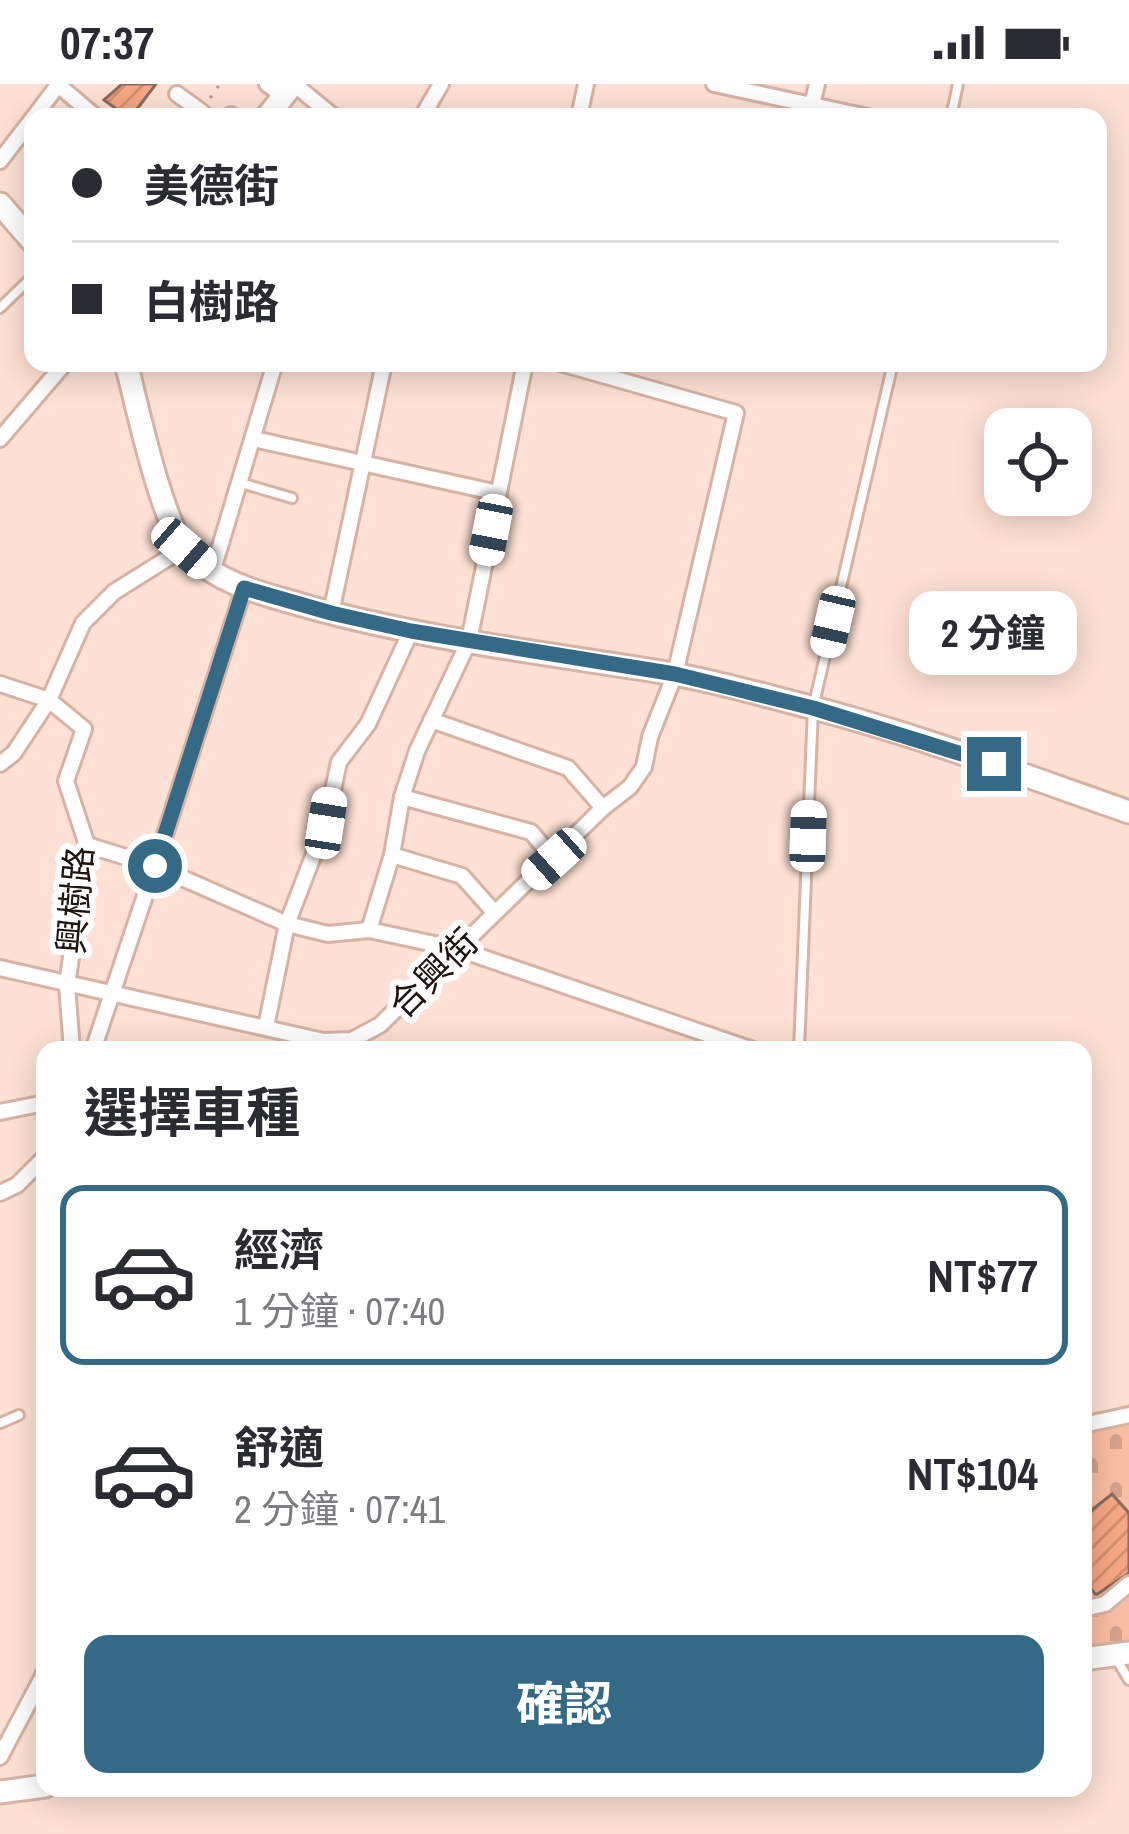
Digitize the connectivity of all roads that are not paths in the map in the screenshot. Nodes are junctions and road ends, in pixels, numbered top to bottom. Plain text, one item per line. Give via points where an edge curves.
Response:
1 (58, 84) edge
2 (714, 84) edge
3 (817, 84) edge
4 (284, 87) edge
5 (178, 94) dead end
6 (812, 105) junction
7 (86, 108) edge
8 (201, 108) edge
9 (319, 108) edge
10 (826, 108) edge
11 (24, 130) edge
12 (0, 161) edge
13 (0, 204) edge
14 (24, 232) edge
15 (24, 285) edge
16 (0, 308) edge
17 (57, 372) edge
18 (128, 372) edge
19 (273, 372) edge
20 (382, 372) edge
21 (523, 372) edge
22 (592, 372) edge
23 (891, 372) edge
24 (0, 439) edge
25 (254, 439) junction
26 (362, 463) junction
27 (241, 483) junction
28 (498, 493) junction
29 (292, 498) dead end
30 (184, 548) junction
31 (212, 573) junction
32 (244, 588) junction
33 (331, 613) junction
34 (411, 631) junction
35 (470, 641) junction
36 (675, 674) junction
37 (0, 683) edge
38 (49, 700) junction
39 (813, 708) junction
40 (431, 720) junction
41 (0, 764) edge
42 (402, 797) junction
43 (603, 808) junction
44 (1129, 812) edge
45 (87, 845) junction
46 (392, 855) junction
47 (554, 859) junction
48 (155, 866) junction
49 (494, 912) junction
50 (287, 924) junction
51 (369, 930) junction
52 (458, 949) junction
53 (0, 968) edge
54 (67, 985) junction
55 (112, 995) junction
56 (266, 1027) junction
57 (71, 1041) edge
58 (96, 1041) edge
59 (323, 1041) edge
60 (323, 1041) edge
61 (358, 1041) edge
62 (364, 1041) edge
63 (727, 1041) edge
64 (799, 1041) edge
65 (36, 1105) edge
66 (0, 1112) edge
67 (36, 1165) edge
68 (0, 1193) edge
69 (19, 1415) dead end
70 (1129, 1415) edge
71 (0, 1423) edge
72 (1092, 1423) edge
73 (1129, 1584) edge
74 (1092, 1607) edge
75 (1122, 1654) edge
76 (1092, 1658) edge
77 (1129, 1680) edge
78 (36, 1689) edge
79 (0, 1756) edge
80 (36, 1787) edge
81 (0, 1792) edge

1 - 7 street
2 - 6 street
3 - 6 street
4 - 9 street
5 - 8 street
6 - 10 street
11 - 12 street
13 - 14 street
15 - 16 lane
17 - 24 street
18 - 30 street
19 - 25 street
20 - 26 street
21 - 28 street
22 - 36 street, 合興街 via 736,413
23 - 39 lane
25 - 26 street
25 - 27 street
26 - 28 street
26 - 33 street
27 - 29 lane
27 - 31 street
28 - 35 street
30 - 31 street
30 - 38 street via 114,592 83,623
31 - 32 street
32 - 33 street
32 - 48 street
33 - 34 street
34 - 35 street
34 - 50 street via 368,724 339,761 326,823
35 - 36 street
35 - 40 street
36 - 39 street
36 - 43 street, 合興街 via 644,767
37 - 38 street
38 - 41 street
38 - 45 street, 興樹路 via 84,729 67,781
39 - 44 street
39 - 64 lane
40 - 42 street
40 - 43 street via 568,768
42 - 46 street
42 - 47 street via 531,832
43 - 47 street, 合興街
45 - 48 street
45 - 54 street, 興樹路
46 - 49 street via 462,876
46 - 51 street
47 - 49 street, 合興街
48 - 50 street
48 - 55 street
49 - 52 street, 合興街
50 - 51 street via 328,934
50 - 56 street
51 - 52 street
52 - 62 street, 合興街
52 - 63 street
53 - 54 street, 合興街
54 - 55 street, 合興街
54 - 57 street, 興樹路
55 - 56 street, 合興街
55 - 58 street
56 - 60 street, 合興街
59 - 61 street, 合興街
65 - 66 street
67 - 68 street
69 - 71 lane
70 - 72 street
73 - 74 street
75 - 76 street
75 - 77 lane
78 - 79 street
80 - 81 street

